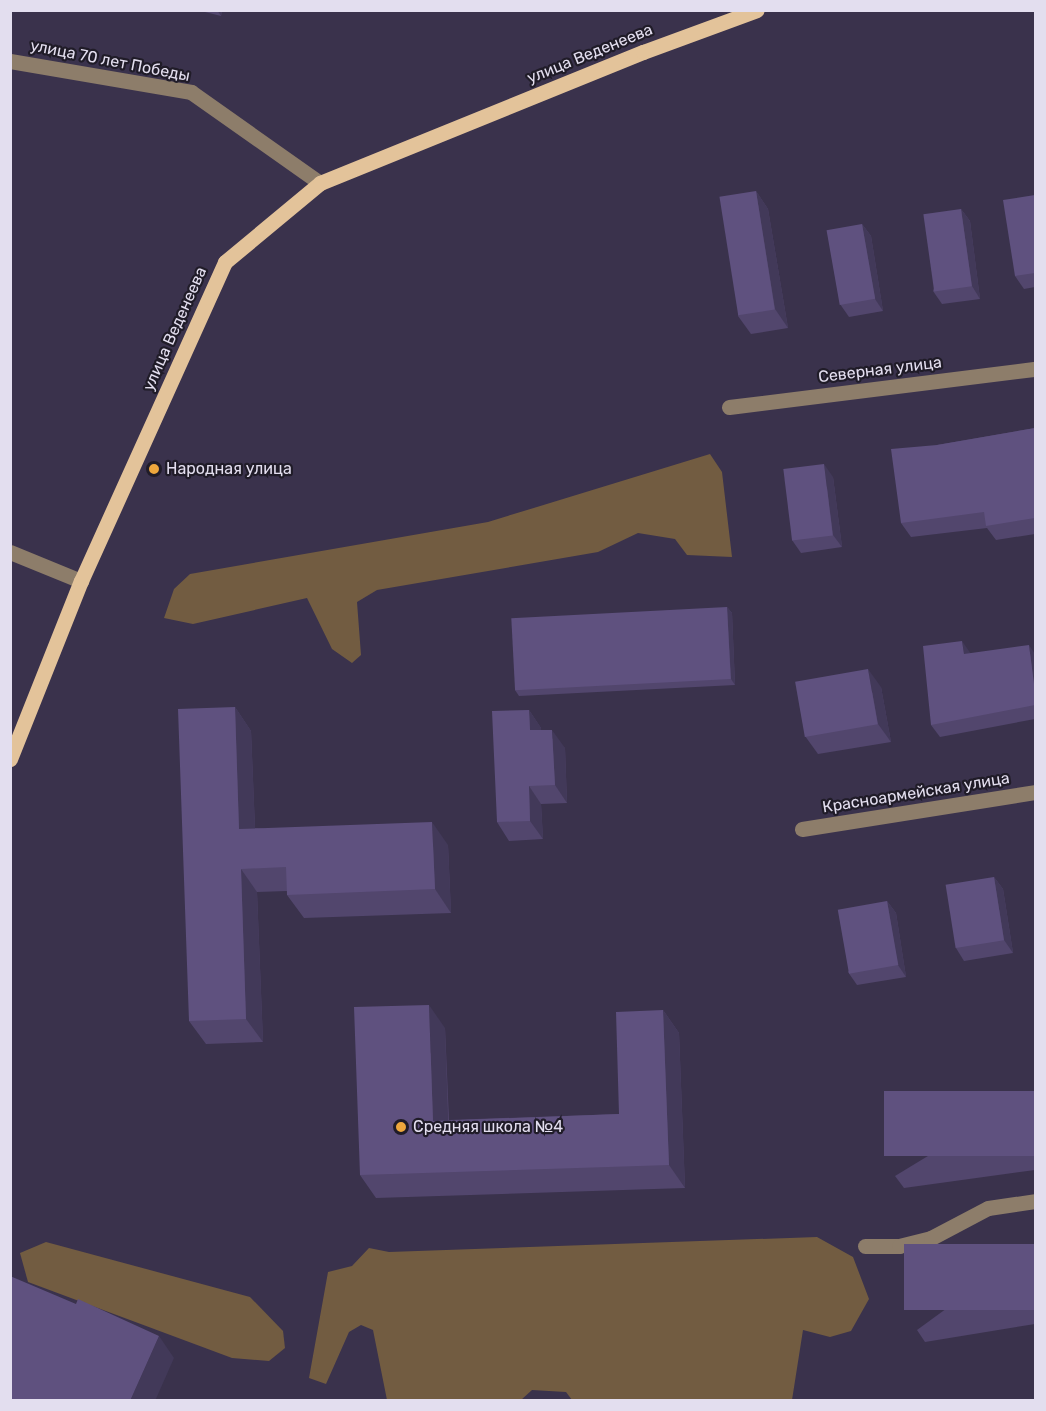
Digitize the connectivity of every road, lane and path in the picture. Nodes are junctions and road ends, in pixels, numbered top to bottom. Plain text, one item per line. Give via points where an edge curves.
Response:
1 (757, 10) edge
2 (10, 61) edge
3 (320, 183) junction
4 (1035, 369) edge
5 (729, 407) dead end
6 (10, 552) edge
7 (81, 581) junction
8 (10, 759) edge
9 (1035, 792) edge
10 (802, 829) dead end
11 (1035, 1201) edge
12 (865, 1246) dead end

1 - 3 main road, улица Веденеева
2 - 3 street, улица 70 лет Победы via 191,92
3 - 7 main road, улица Веденеева via 225,262
4 - 5 street, Северная улица
6 - 7 street
7 - 8 main road, улица Веденеева
9 - 10 street, Красноармейская улица
11 - 12 street via 988,1208 931,1238 899,1246

